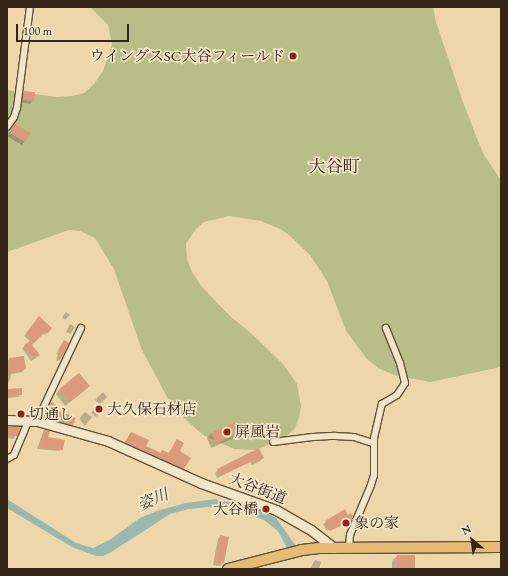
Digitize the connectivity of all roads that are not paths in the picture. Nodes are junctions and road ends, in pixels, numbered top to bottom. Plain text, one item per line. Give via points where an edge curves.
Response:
1 (30, 7) edge
2 (7, 127) edge
3 (81, 328) dead end
4 (386, 328) dead end
5 (7, 420) edge
6 (33, 420) junction
7 (273, 442) dead end
8 (373, 443) junction
9 (7, 459) edge
10 (501, 547) edge
11 (334, 548) junction
12 (349, 548) junction
13 (228, 569) edge

1 - 2 street via 17,108
3 - 6 street
4 - 8 street via 405,383 397,395 382,404
5 - 6 main road, 大谷街道
6 - 9 street via 14,455
6 - 11 main road, 大谷街道 via 108,441 201,483 276,510 311,530
7 - 8 street via 335,436 354,437
8 - 12 street via 374,475 350,535
10 - 12 main road
11 - 12 main road
11 - 13 main road via 302,550

